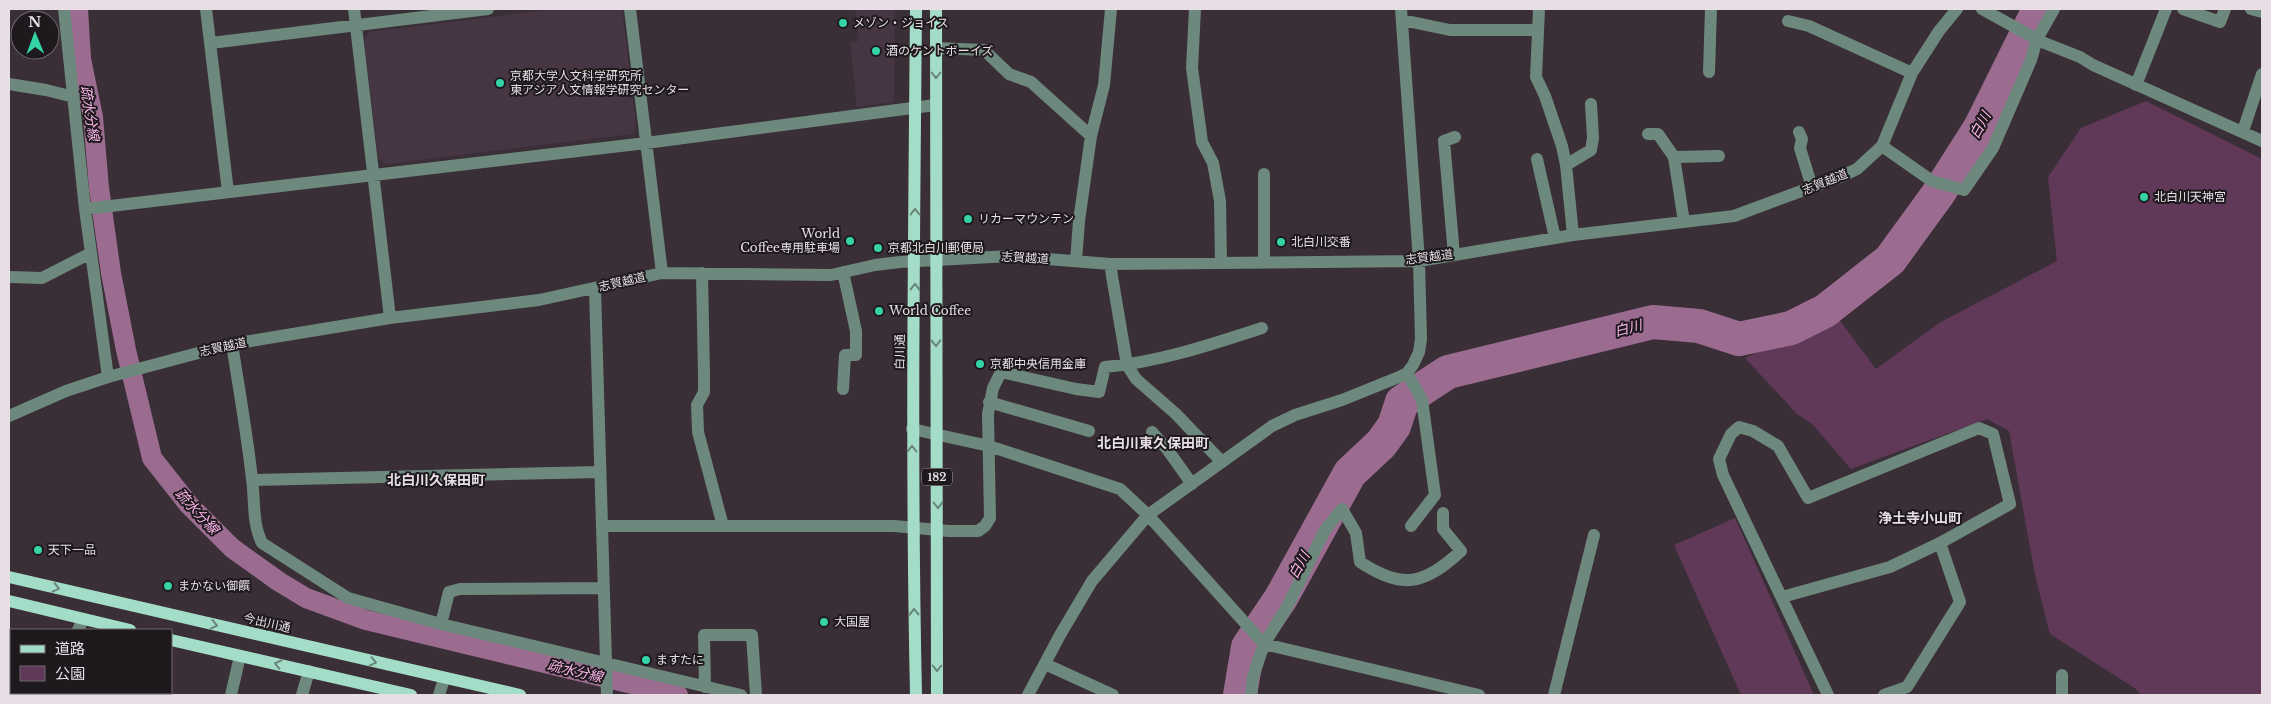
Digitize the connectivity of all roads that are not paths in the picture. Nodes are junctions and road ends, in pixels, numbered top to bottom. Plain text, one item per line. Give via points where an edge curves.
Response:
1 (64, 9) edge
2 (206, 9) edge
3 (354, 9) edge
4 (488, 9) edge
5 (630, 9) edge
6 (916, 9) edge
7 (936, 9) edge
8 (1111, 9) edge
9 (1195, 9) edge
10 (1394, 9) edge
11 (1539, 9) edge
12 (1710, 9) edge
13 (1956, 9) edge
14 (1982, 9) edge
15 (2054, 9) edge
16 (2166, 9) edge
17 (2183, 9) edge
18 (2225, 9) edge
19 (2251, 9) edge
20 (2262, 12) edge
21 (1402, 13) edge
22 (1788, 21) dead end
23 (356, 25) junction
24 (1537, 30) junction
25 (2035, 38) junction
26 (211, 43) junction
27 (936, 48) junction
28 (1709, 72) dead end
29 (1912, 73) junction
30 (2262, 74) edge
31 (9, 84) edge
32 (2136, 85) junction
33 (74, 97) junction
34 (1591, 104) dead end
35 (935, 105) junction
36 (915, 108) junction
37 (2243, 131) junction
38 (1799, 132) dead end
39 (1648, 134) dead end
40 (1091, 136) junction
41 (1456, 138) dead end
42 (2262, 141) edge
43 (646, 143) junction
44 (1882, 146) junction
45 (1719, 156) dead end
46 (1674, 157) junction
47 (1537, 159) dead end
48 (1566, 165) junction
49 (1264, 174) dead end
50 (374, 175) junction
51 (1812, 187) junction
52 (228, 192) junction
53 (84, 209) junction
54 (1684, 222) junction
55 (1573, 235) junction
56 (1555, 238) junction
57 (92, 253) junction
58 (1454, 255) junction
59 (935, 259) junction
60 (1419, 260) junction
61 (915, 261) junction
62 (1076, 261) junction
63 (1264, 262) junction
64 (1221, 263) junction
65 (1110, 264) junction
66 (844, 272) junction
67 (662, 273) junction
68 (702, 273) junction
69 (9, 277) edge
70 (595, 289) junction
71 (390, 318) junction
72 (1262, 328) dead end
73 (232, 344) junction
74 (1127, 365) junction
75 (108, 377) junction
76 (1410, 377) junction
77 (843, 389) dead end
78 (989, 402) junction
79 (9, 416) edge
80 (912, 429) junction
81 (1089, 431) dead end
82 (1152, 432) dead end
83 (937, 434) junction
84 (989, 446) junction
85 (1221, 462) junction
86 (600, 472) junction
87 (252, 480) junction
88 (1192, 484) junction
89 (1429, 503) junction
90 (1148, 516) junction
91 (602, 526) junction
92 (723, 526) junction
93 (912, 526) junction
94 (1411, 526) dead end
95 (938, 530) junction
96 (1594, 535) dead end
97 (1940, 543) junction
98 (9, 577) edge
99 (604, 588) junction
100 (1782, 597) junction
101 (9, 601) edge
102 (441, 624) junction
103 (80, 625) edge
104 (120, 629) edge
105 (172, 640) edge
106 (1262, 642) junction
107 (240, 656) junction
108 (1044, 664) junction
109 (606, 666) junction
110 (309, 671) junction
111 (2062, 675) dead end
112 (444, 679) junction
113 (705, 687) junction
114 (606, 691) edge
115 (231, 695) edge
116 (302, 695) edge
117 (411, 695) edge
118 (439, 695) edge
119 (520, 695) edge
120 (741, 695) edge
121 (756, 695) edge
122 (916, 695) edge
123 (937, 695) edge
124 (1028, 695) edge
125 (1113, 695) edge
126 (1251, 695) edge
127 (1479, 695) edge
128 (1554, 695) edge
129 (1828, 695) edge
130 (1884, 695) edge
131 (2062, 695) edge

1 - 33 street
2 - 26 street
3 - 23 street
4 - 23 street
5 - 43 street
6 - 36 main road, 白川通 / 182
7 - 27 main road, 182
8 - 40 street via 1104,85
9 - 64 street via 1192,68 1202,142 1214,163 1220,201
10 - 21 street
11 - 24 street
12 - 28 street
13 - 29 street, 志賀越道
14 - 25 street
15 - 25 street
16 - 32 street
17 - 18 street via 2220,22
19 - 20 street
21 - 24 street via 1450,30
21 - 60 street
22 - 29 street via 1808,26
23 - 26 street
23 - 50 street
24 - 48 street via 1536,77 1548,104
25 - 32 street
25 - 44 street via 2031,60 1993,148 1964,190 1932,181
26 - 52 street
27 -> 35 main road, 182
27 - 40 street via 984,50 1009,74 1031,82
29 - 44 street, 志賀越道
30 - 37 street
31 - 33 street
32 - 37 street
33 - 53 street
34 - 48 street via 1591,150
35 - 36 street
35 - 59 main road, 182
36 - 43 street
61 -> 36 main road, 白川通 / 182
37 - 42 street
38 - 51 street via 1802,139 1800,148
39 - 46 street via 1658,134
40 - 62 street
41 - 58 street via 1444,140
43 - 50 street
43 - 67 street
44 - 51 street, 志賀越道 via 1857,169
45 - 46 street
46 - 54 street
47 - 56 street
48 - 55 street
49 - 63 street
50 - 52 street
50 - 71 street
51 - 54 street, 志賀越道 via 1734,216
52 - 53 street
53 - 57 street
54 - 55 street, 志賀越道
55 - 56 street, 志賀越道
56 - 58 street, 志賀越道
57 - 69 street via 42,278
57 - 75 street
58 - 60 street, 志賀越道
59 - 61 street, 志賀越道
59 - 62 street, 志賀越道 via 1010,256
59 -> 83 main road, 182
60 - 63 street, 志賀越道
60 - 76 street via 1421,339
61 - 66 street, 志賀越道
80 -> 61 main road, 白川通 / 182
62 - 65 street, 志賀越道
63 - 64 street, 志賀越道
64 - 65 street, 志賀越道
65 - 74 street
66 - 68 street, 志賀越道 via 831,275
66 - 77 street via 856,331 856,355 845,355
67 - 68 street, 志賀越道
67 - 70 street, 志賀越道
68 - 92 street via 704,392 697,405 698,432
70 - 71 street, 志賀越道 via 539,300
70 - 86 street
71 - 73 street, 志賀越道
72 - 74 street via 1201,348
73 - 75 street, 志賀越道
73 - 87 street
74 - 78 street via 1105,367 1099,392 1001,372
74 - 85 street via 1136,379 1176,414
75 - 79 street, 志賀越道
76 - 85 street via 1294,415 1272,426
76 - 89 street via 1422,400 1435,495
78 - 81 street
78 - 84 street
80 - 83 street
93 -> 80 main road, 白川通 / 182
82 - 88 street
83 - 84 street
83 -> 95 main road, 182
84 - 90 street via 1120,489
84 - 95 street via 990,512 985,526 978,531
85 - 88 street
86 - 87 street
86 - 91 street
87 - 102 street via 255,523 262,543 348,598
88 - 90 street
89 - 94 street
89 - 106 street via 1445,515 1443,529 1461,551 1442,569 1415,581 1382,576 1360,562 1356,533 1342,509 1326,530 1287,607
90 - 106 street
90 - 108 street via 1092,581
91 - 92 street
91 - 99 street
92 - 93 street
93 - 95 street
122 -> 93 main road, 白川通 / 182
95 -> 123 main road, 182
96 - 128 street
97 - 100 street via 1890,567
97 - 100 street via 2010,504 1993,434 1979,428 1808,498 1778,446 1739,427 1731,434 1718,459
97 - 130 street via 1960,602 1907,687
98 -> 112 main road, 今出川通
99 - 102 street via 454,590 449,592
99 - 109 street
100 - 129 street
101 - 103 main road
102 - 109 street
103 - 104 main road
105 - 107 main road
106 - 126 street
106 - 127 street
110 -> 107 main road
107 - 115 street
108 - 124 street
108 - 125 street
109 - 113 street
109 - 114 street
110 - 116 street
110 - 117 main road
111 - 131 street
112 - 118 street
112 - 119 main road, 今出川通
113 - 120 street
113 - 121 street via 704,635 752,635

